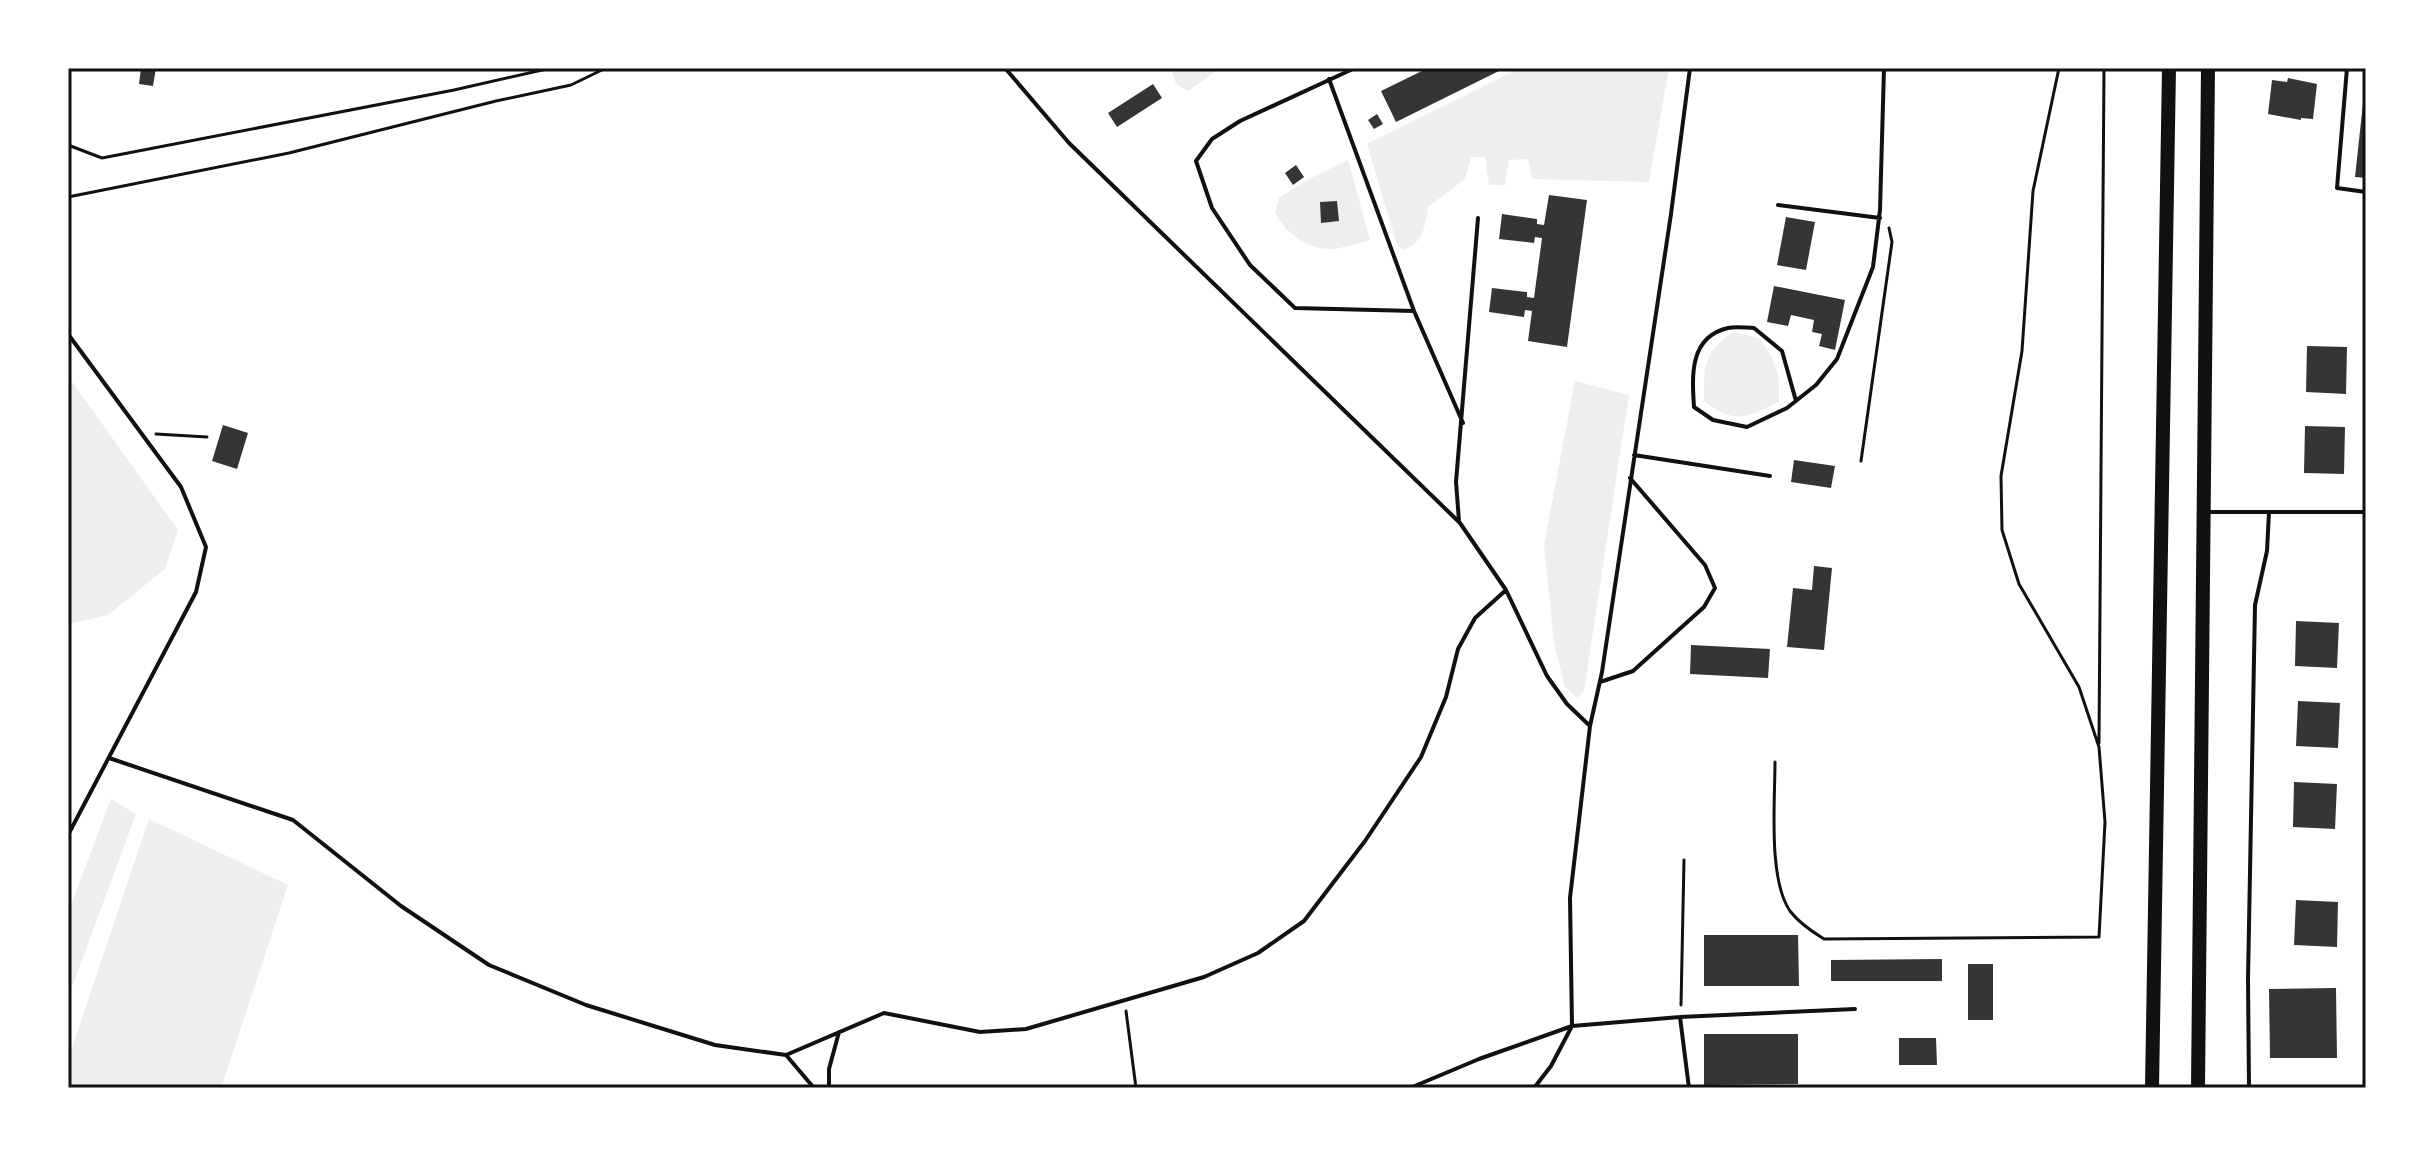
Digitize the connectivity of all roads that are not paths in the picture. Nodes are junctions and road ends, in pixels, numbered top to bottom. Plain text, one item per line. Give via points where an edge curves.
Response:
1 (1005, 68) edge
2 (1355, 68) edge
3 (1690, 68) edge
4 (1884, 68) edge
5 (2169, 68) edge
6 (2208, 68) edge
7 (2347, 68) edge
8 (1329, 79) junction
9 (2366, 192) edge
10 (1778, 205) dead end
11 (1478, 218) dead end
12 (1880, 218) junction
13 (1414, 311) junction
14 (68, 334) edge
15 (1796, 401) junction
16 (1463, 423) junction
17 (1634, 455) junction
18 (1770, 476) dead end
19 (1630, 478) junction
20 (2205, 512) junction
21 (2269, 512) junction
22 (2366, 512) edge
23 (1460, 523) junction
24 (1506, 590) junction
25 (1600, 682) junction
26 (1590, 726) junction
27 (109, 758) junction
28 (68, 835) edge
29 (1855, 1009) dead end
30 (1680, 1017) junction
31 (1572, 1026) junction
32 (839, 1030) junction
33 (786, 1055) junction
34 (814, 1088) edge
35 (829, 1088) edge
36 (1410, 1088) edge
37 (1534, 1088) edge
38 (1689, 1088) edge
39 (2152, 1088) edge
40 (2198, 1088) edge
41 (2249, 1088) edge
42 (2258, 1088) edge

1 - 23 lane via 1069,143
2 - 8 lane
3 - 17 lane
4 - 12 lane
5 - 39 main road
6 - 20 main road
7 - 9 lane via 2337,188
8 - 13 lane
8 - 13 lane via 1212,139 1196,161 1212,208 1250,265 1295,308
10 - 12 lane
11 - 16 lane
12 - 15 lane via 1873,267 1837,359
13 - 16 lane
14 - 27 lane via 181,487 206,547 196,592
15 - 15 lane via 1747,427 1713,420 1694,407 1691,371 1702,343 1727,328 1754,328 1782,351
16 - 23 lane via 1456,482
17 - 18 lane
17 - 19 lane
19 - 25 lane
19 - 25 lane via 1705,565 1715,588 1704,607 1633,671
20 - 21 lane
20 - 40 main road
21 - 22 lane
21 - 41 lane via 2255,605
23 - 24 lane
24 - 26 lane via 1547,676
24 - 32 lane via 1475,618 1458,649 1446,697 1421,757 1365,841 1304,921 1258,953 1204,977 1026,1029 980,1032 884,1013
25 - 26 lane
26 - 31 lane via 1570,898
27 - 28 lane
27 - 33 lane via 293,820 401,906 489,965 586,1005 715,1045
29 - 30 lane
30 - 31 lane
30 - 38 lane
31 - 36 lane
31 - 37 lane
32 - 33 lane
32 - 35 lane
33 - 34 lane
41 - 42 lane

